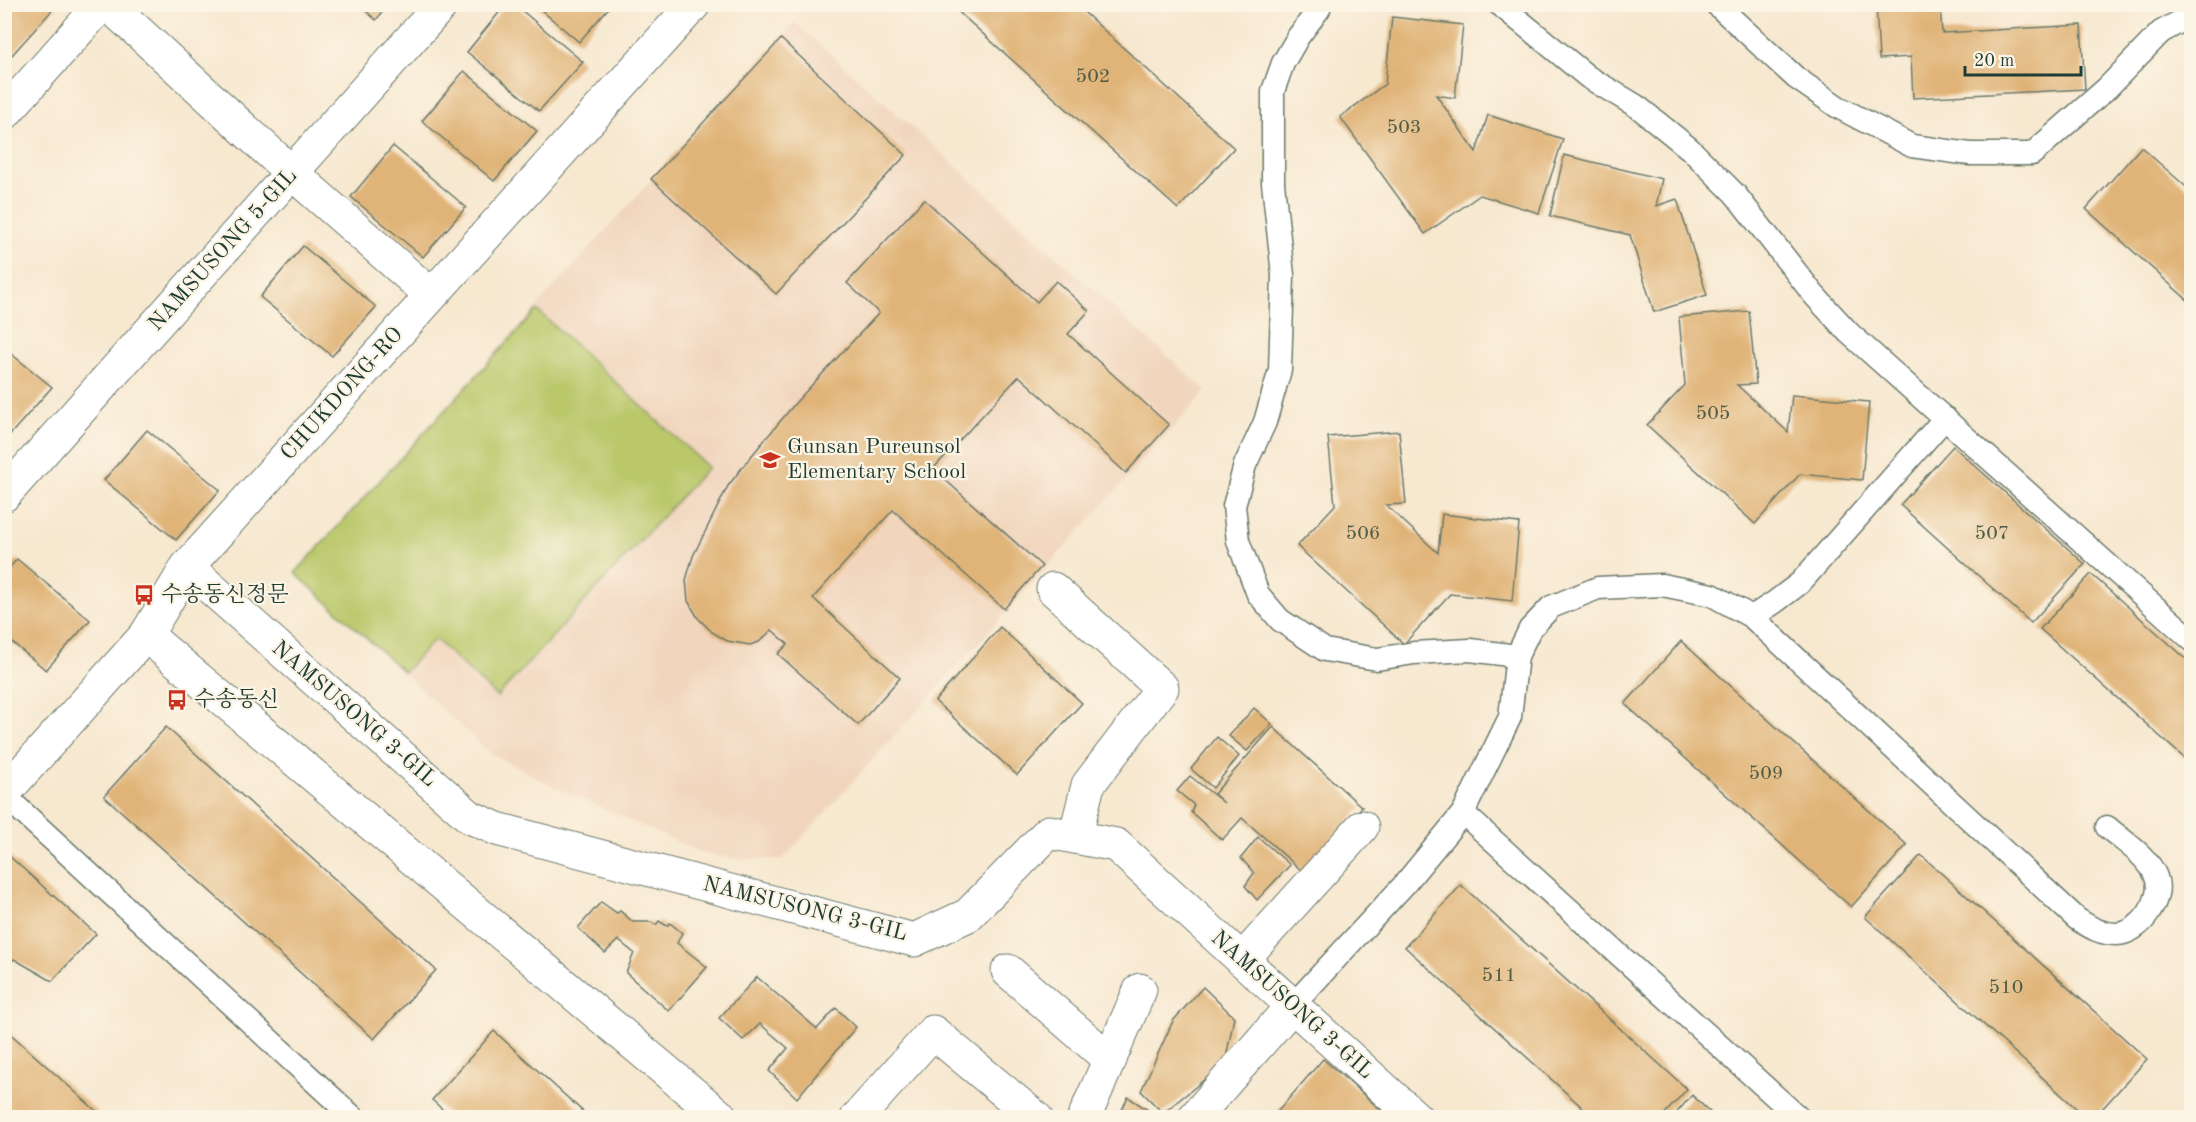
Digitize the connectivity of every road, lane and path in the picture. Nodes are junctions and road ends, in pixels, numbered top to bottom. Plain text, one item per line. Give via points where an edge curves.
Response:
1 (102, 4) edge
2 (108, 4) edge
3 (442, 4) edge
4 (694, 4) edge
5 (1499, 4) edge
6 (1716, 4) edge
7 (1319, 6) edge
8 (2192, 15) edge
9 (4, 114) edge
10 (292, 172) junction
11 (431, 295) junction
12 (1945, 418) junction
13 (4, 495) edge
14 (187, 567) junction
15 (1053, 589) dead end
16 (1752, 617) junction
17 (146, 635) junction
18 (2192, 640) edge
19 (1517, 656) junction
20 (4, 794) edge
21 (1462, 813) junction
22 (1362, 827) dead end
23 (2108, 827) dead end
24 (1075, 837) junction
25 (1242, 960) junction
26 (1008, 971) dead end
27 (1140, 990) dead end
28 (1292, 1006) junction
29 (1110, 1060) junction
30 (354, 1118) edge
31 (722, 1118) edge
32 (857, 1118) edge
33 (1036, 1118) edge
34 (1084, 1118) edge
35 (1194, 1118) edge
36 (1416, 1118) edge
37 (1799, 1118) edge

1 - 9 street
2 - 10 street
3 - 10 street, NAMSUSONG 5-GIL
4 - 11 street, CHUKDONG-RO
5 - 12 lane via 1588,77 1638,107 1690,149 1735,194 1849,333
6 - 8 lane via 1796,78 1838,107 1912,146 1970,154 2032,154 2107,88 2161,32
7 - 19 lane via 1288,54 1273,91 1273,183 1283,275 1280,370 1234,506 1238,541 1258,594 1280,620 1324,650 1377,659 1470,650
10 - 11 street
10 - 13 street, NAMSUSONG 5-GIL
11 - 14 street, CHUKDONG-RO
12 - 16 lane via 1800,583
12 - 18 lane
14 - 17 street, CHUKDONG-RO
14 - 24 street, NAMSUSONG 3-GIL via 470,817 497,829 914,940 968,915 1049,832
15 - 24 street via 1162,688 1088,785
16 - 19 lane via 1712,595 1662,585 1598,588 1551,607 1530,629
16 - 23 lane via 2077,919 2097,932 2118,934 2137,925 2154,907 2159,892 2156,877 2146,862
17 - 20 street, CHUKDONG-RO
17 - 31 street
19 - 21 lane via 1510,717
20 - 30 lane
21 - 28 lane via 1403,886
21 - 37 lane
22 - 25 street
24 - 25 street, NAMSUSONG 3-GIL via 1116,845
25 - 28 street, NAMSUSONG 3-GIL
26 - 29 street
27 - 29 street
28 - 35 street
28 - 36 street, NAMSUSONG 3-GIL
29 - 34 street
32 - 33 street via 933,1032

